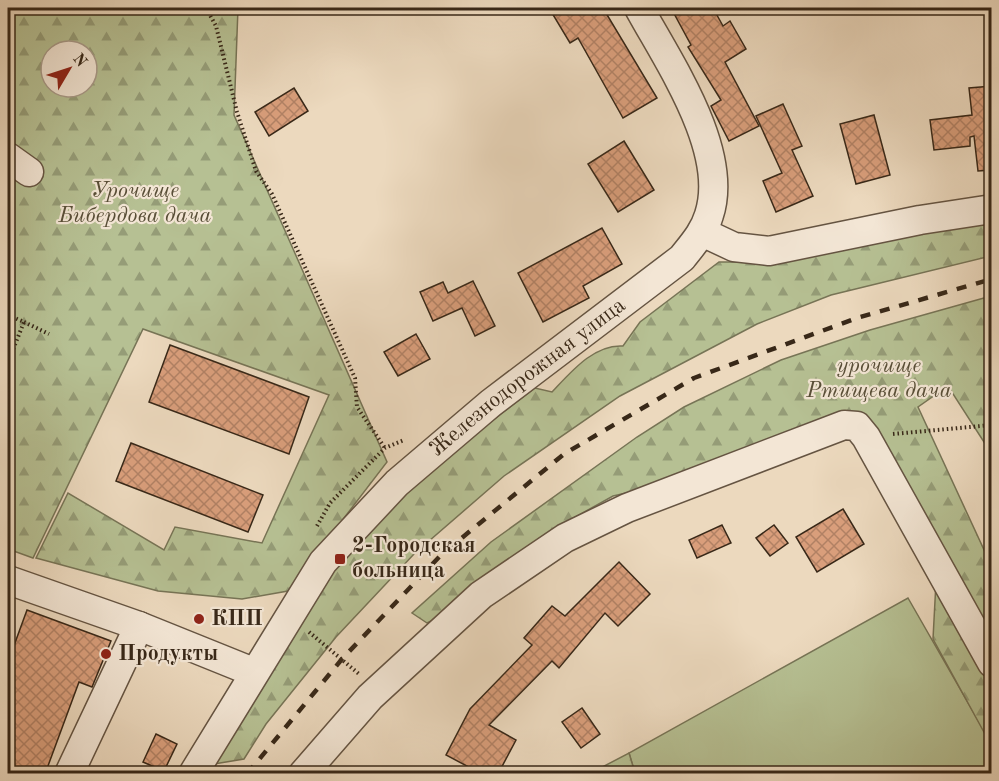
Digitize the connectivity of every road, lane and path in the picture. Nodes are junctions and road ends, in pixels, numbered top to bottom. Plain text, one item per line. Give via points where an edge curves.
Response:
1 (206, 8) edge
2 (639, 8) edge
3 (992, 208) edge
4 (702, 232) junction
5 (8, 315) edge
6 (24, 322) junction
7 (49, 334) dead end
8 (8, 362) edge
9 (992, 425) edge
10 (411, 437) dead end
11 (866, 437) junction
12 (385, 448) junction
13 (314, 531) dead end
14 (8, 580) edge
15 (139, 626) junction
16 (311, 634) dead end
17 (992, 663) edge
18 (253, 672) junction
19 (357, 672) dead end
20 (69, 774) edge
21 (192, 774) edge
22 (303, 774) edge

1 - 12 path via 216,26 256,171 272,194 355,378 357,407
2 - 4 street, Железнодорожная улица via 686,94 711,158 714,186 710,214
3 - 4 street via 769,251 734,248
4 - 18 street, Железнодорожная улица via 682,258 491,403 397,483 323,562
5 - 6 path
6 - 7 path
6 - 8 path
9 - 11 path
10 - 12 path
11 - 17 street
11 - 22 street via 857,426 844,425 627,508 565,538 481,595 370,697
12 - 13 path via 330,503
14 - 15 street
15 - 18 street
15 - 20 street
16 - 19 path
18 - 21 street, Железнодорожная улица

